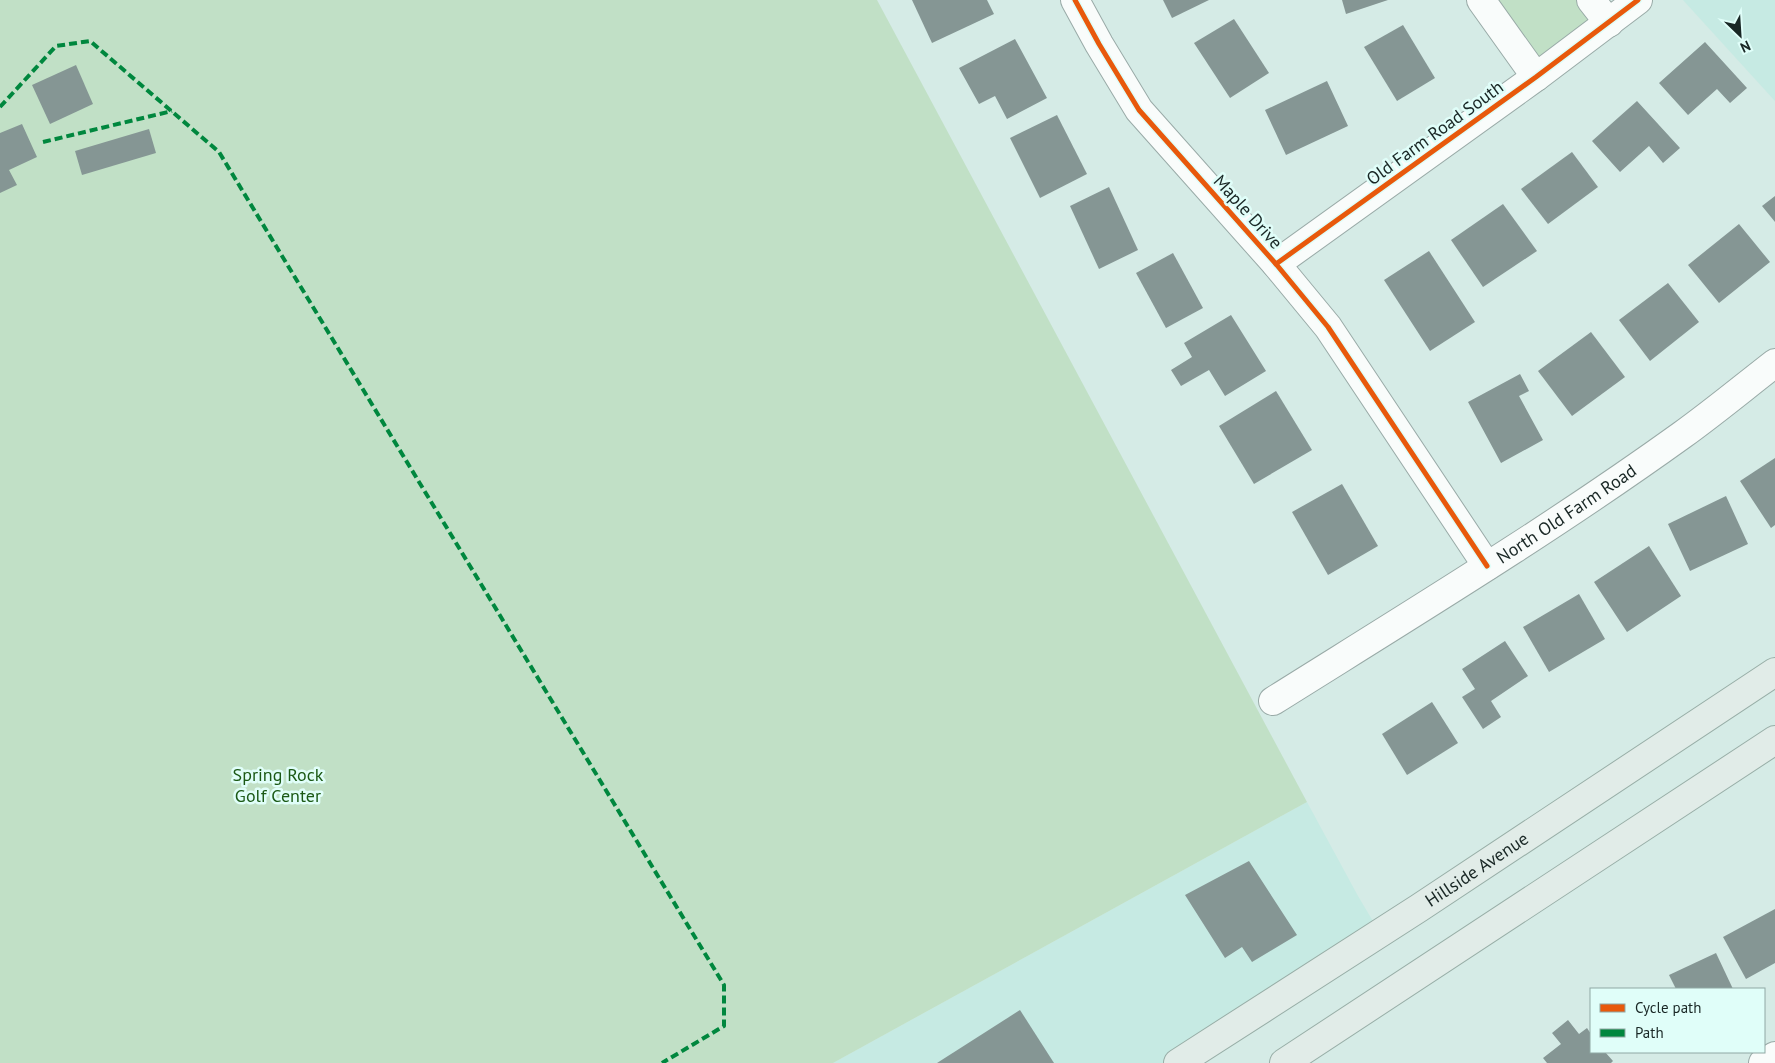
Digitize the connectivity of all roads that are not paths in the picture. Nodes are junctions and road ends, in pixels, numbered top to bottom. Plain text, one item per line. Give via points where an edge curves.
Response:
1 (1075, 0) edge
2 (1481, 0) edge
3 (1591, 0) edge
4 (1638, 0) edge
5 (1609, 23) junction
6 (1536, 77) junction
7 (1276, 264) junction
8 (1775, 363) edge
9 (1487, 566) junction
10 (1775, 672) edge
11 (1273, 701) dead end
12 (1775, 740) edge
13 (1775, 1056) edge
14 (1178, 1063) edge
15 (1284, 1063) edge
16 (1763, 1063) edge

1 - 7 street, Maple Drive via 1139,110
2 - 6 street
3 - 5 street
4 - 5 street
5 - 6 street, Old Farm Road South
6 - 7 street, Old Farm Road South
7 - 9 street, Maple Drive via 1328,327
8 - 9 street, North Old Farm Road via 1638,466
9 - 11 street, North Old Farm Road
10 - 14 main road, Hillside Avenue
12 - 15 main road
13 - 16 street

